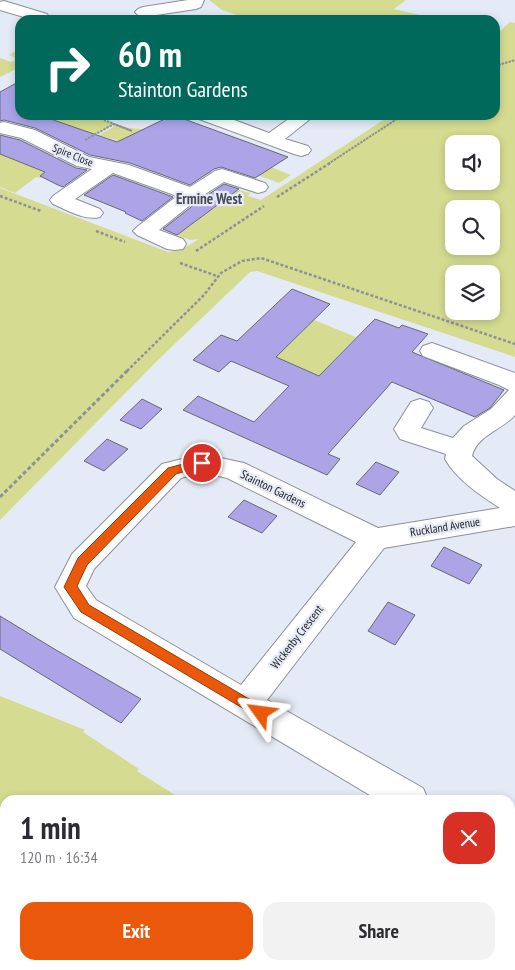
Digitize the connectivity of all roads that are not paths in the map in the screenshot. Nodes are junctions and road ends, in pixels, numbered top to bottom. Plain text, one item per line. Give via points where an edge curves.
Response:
1 (196, 2) edge
2 (143, 12) dead end
3 (6, 13) dead end
4 (35, 15) edge
5 (199, 15) edge
6 (219, 120) edge
7 (299, 120) edge
8 (7, 124) edge
9 (271, 140) junction
10 (301, 150) dead end
11 (109, 167) junction
12 (258, 187) dead end
13 (192, 194) junction
14 (92, 213) dead end
15 (181, 250) road end
16 (432, 351) dead end
17 (515, 384) edge
18 (515, 397) edge
19 (420, 408) dead end
20 (459, 454) junction
21 (515, 504) edge
22 (515, 516) edge
23 (376, 539) junction
24 (245, 704) junction
25 (401, 795) edge

1 - 2 street
1 - 5 street
3 - 4 street
6 - 9 street
7 - 9 street
8 - 11 street, Spire Close via 84,162
9 - 10 street
11 - 13 street, Spire Close
11 - 14 street via 60,200
12 - 13 street via 222,174
13 - 15 street via 144,231
16 - 17 street via 508,378
18 - 20 street via 500,415 467,435
19 - 20 street via 407,429 409,434
20 - 21 street via 486,486
22 - 23 street, Ruckland Avenue
23 - 24 street, Wickenby Crescent
23 - 24 street, Stainton Gardens via 234,470 202,463 172,470 82,562 70,587 85,609
24 - 25 street

